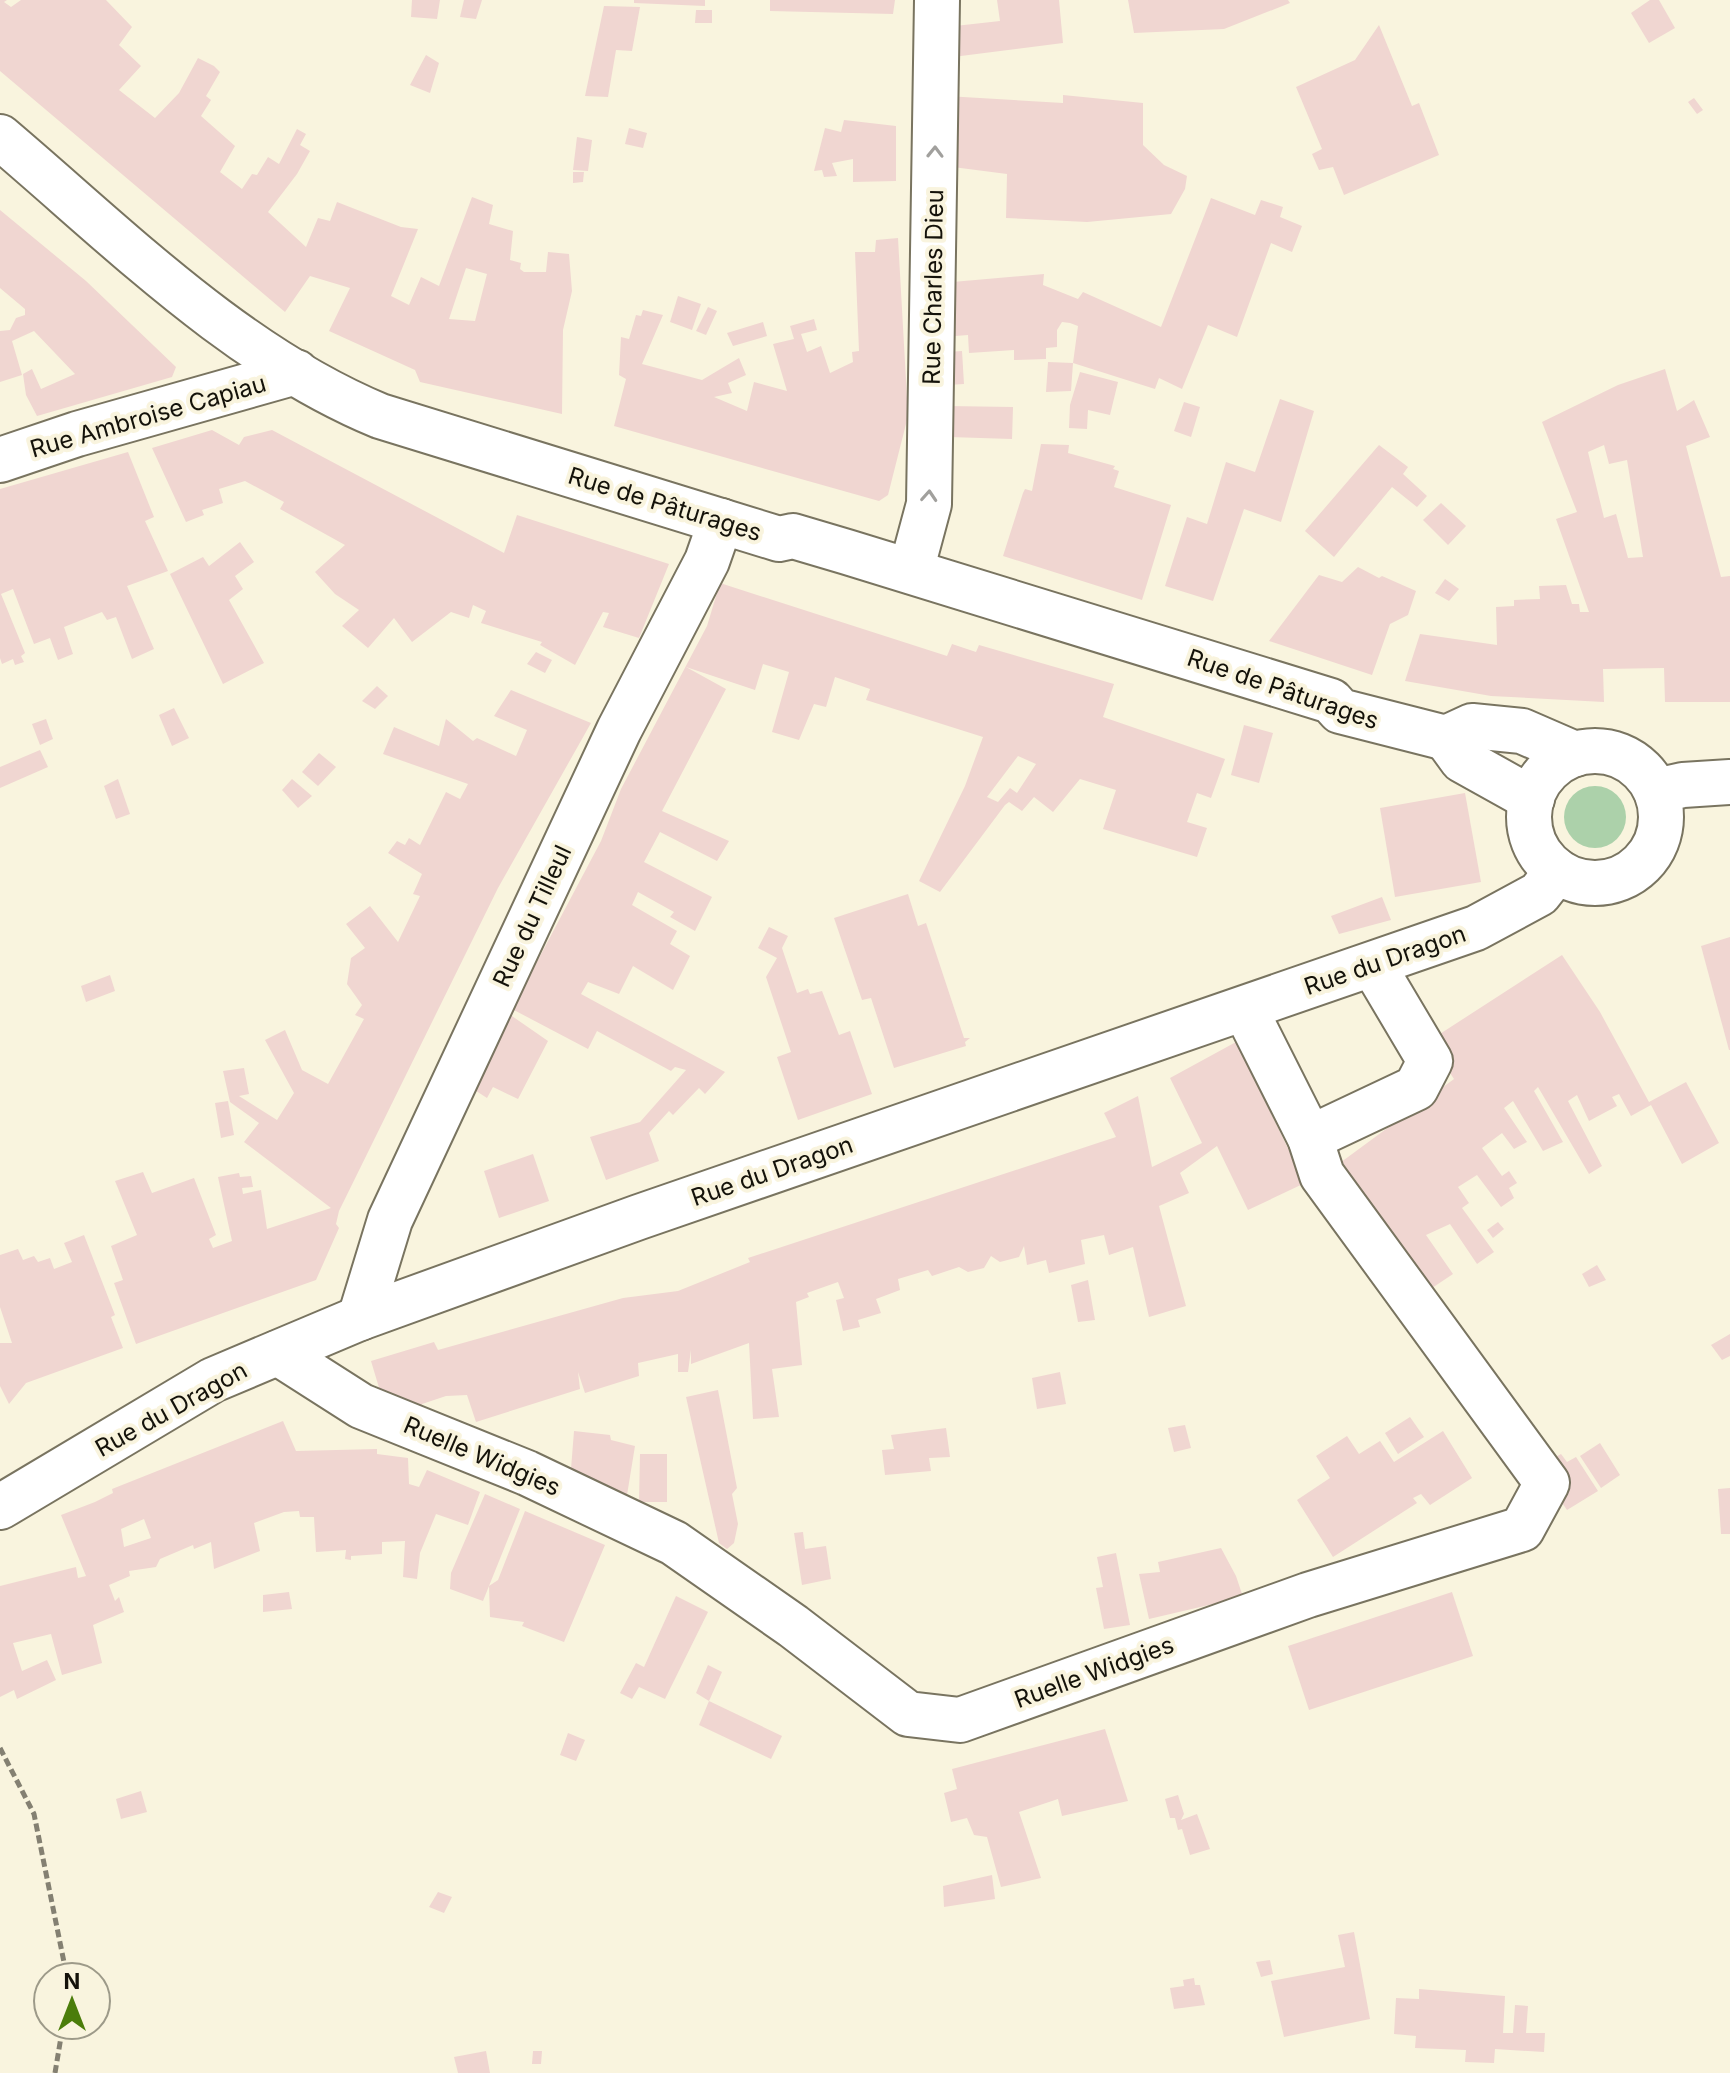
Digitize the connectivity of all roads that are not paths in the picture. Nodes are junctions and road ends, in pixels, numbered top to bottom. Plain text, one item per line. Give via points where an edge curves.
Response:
1 (937, 0) edge
2 (0, 137) edge
3 (296, 372) junction
4 (0, 460) edge
5 (721, 521) junction
6 (911, 571) junction
7 (1446, 738) junction
8 (1575, 754) junction
9 (1730, 782) edge
10 (1656, 791) junction
11 (1532, 799) junction
12 (1557, 871) junction
13 (1373, 965) junction
14 (1245, 1009) junction
15 (1310, 1138) junction
16 (360, 1318) junction
17 (278, 1353) junction
18 (0, 1507) edge

6 -> 1 street, Rue Charles Dieu via 929,504
2 - 3 street, Rue de Pâturages via 226,328
3 - 4 street, Rue Ambroise Capiau
3 - 5 street, Rue de Pâturages via 393,421
5 - 6 street, Rue de Pâturages
5 - 16 street, Rue du Tilleul via 707,561 619,730 390,1220
6 - 7 street, Rue de Pâturages via 1331,701 1340,711
7 - 8 street via 1472,726 1522,731
7 - 11 street via 1462,760
8 - 10 street via 1620,756 1641,770
8 - 11 street via 1548,771
9 - 10 street
10 - 12 street via 1659,836 1637,868 1596,883
11 - 12 street via 1532,837 1540,855
12 - 13 street, Rue du Dragon via 1539,894 1493,921
13 - 14 street, Rue du Dragon
13 - 15 street via 1430,1061 1416,1088
14 - 15 street, Ruelle Widgies
14 - 16 street, Rue du Dragon
15 - 17 street, Ruelle Widgies via 1322,1175 1547,1483 1522,1529 1308,1595 960,1720 908,1714 674,1543 527,1473 361,1406
16 - 17 street, Rue du Dragon
17 - 18 street, Rue du Dragon via 213,1380

